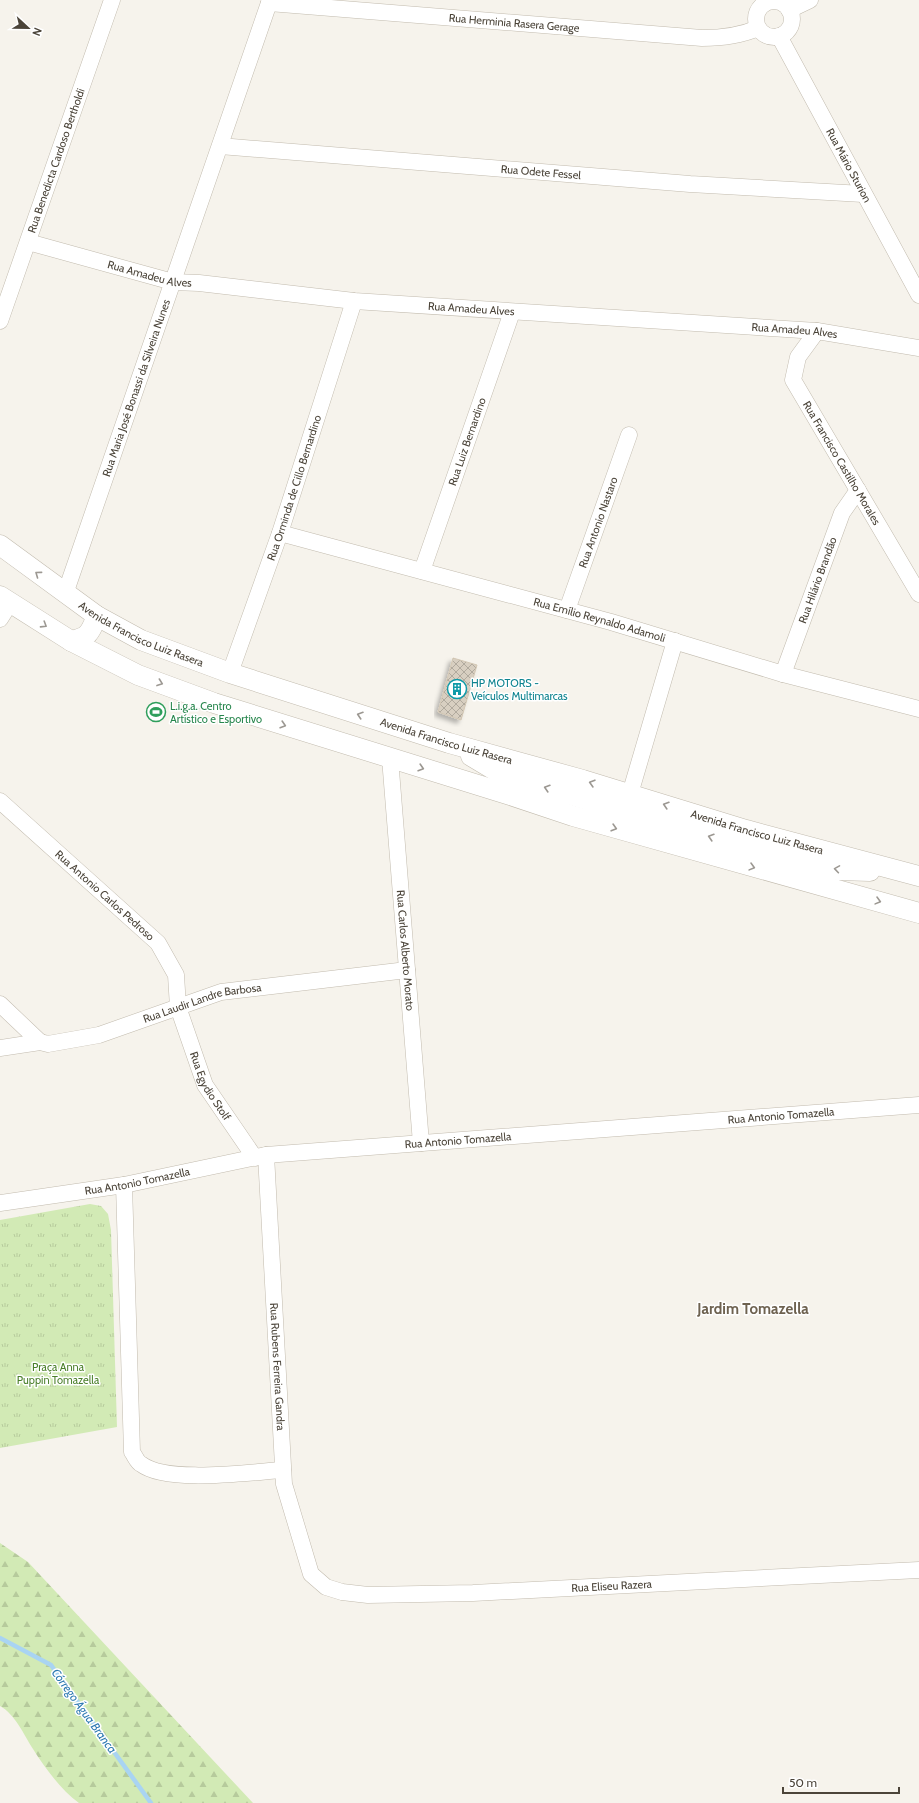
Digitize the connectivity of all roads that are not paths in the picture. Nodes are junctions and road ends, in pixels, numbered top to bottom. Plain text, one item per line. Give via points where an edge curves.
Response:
1 (112, 0) edge
2 (810, 0) edge
3 (269, 2) edge
4 (789, 10) junction
5 (758, 28) junction
6 (779, 36) junction
7 (220, 146) junction
8 (863, 194) junction
9 (28, 242) junction
10 (913, 269) edge
11 (173, 282) junction
12 (919, 295) edge
13 (354, 302) junction
14 (512, 312) junction
15 (0, 321) edge
16 (817, 331) junction
17 (919, 348) edge
18 (629, 435) dead end
19 (858, 490) junction
20 (280, 533) junction
21 (0, 545) edge
22 (422, 571) junction
23 (65, 594) junction
24 (919, 594) edge
25 (3, 606) edge
26 (567, 610) junction
27 (97, 616) junction
28 (141, 640) junction
29 (71, 641) junction
30 (675, 641) junction
31 (230, 673) junction
32 (783, 674) junction
33 (138, 675) junction
34 (919, 709) edge
35 (449, 743) junction
36 (390, 758) junction
37 (630, 794) junction
38 (0, 801) edge
39 (912, 874) edge
40 (919, 913) edge
41 (407, 970) junction
42 (0, 1004) edge
43 (178, 1007) junction
44 (40, 1042) junction
45 (0, 1048) edge
46 (919, 1105) edge
47 (421, 1143) junction
48 (261, 1156) junction
49 (124, 1185) junction
50 (0, 1203) edge
51 (283, 1470) junction
52 (919, 1570) edge
53 (311, 1574) joint

1 - 9 street, Rua Benedicta Cardoso Bertholdi
2 - 4 street
3 - 5 street, Rua Herminia Rasera Gerage via 702,38 736,36
3 - 7 street, Rua Maria José Bonassi da Silveira Nunes
4 - 5 street via 780,2 768,2 756,15
4 - 6 street via 791,23 785,33
5 - 6 street via 767,36
6 - 8 street, Rua Mário Sturion
7 - 8 street, Rua Odete Fessel via 690,184
7 - 11 street, Rua Maria José Bonassi da Silveira Nunes
8 - 10 street, Rua Mário Sturion
9 - 11 street, Rua Amadeu Alves
9 - 15 street, Rua Benedicta Cardoso Bertholdi
10 - 12 street, Rua Mário Sturion
11 - 13 street, Rua Amadeu Alves
11 - 23 street, Rua Maria José Bonassi da Silveira Nunes
13 - 14 street, Rua Amadeu Alves
13 - 20 street, Rua Orminda de Cillo Bernardino
14 - 16 street, Rua Amadeu Alves
14 - 22 street, Rua Luiz Bernardino
16 - 17 street, Rua Amadeu Alves
16 - 19 street, Rua Francisco Castilho Morales via 798,357 793,380
18 - 26 street, Rua Antonio Nastaro
19 - 24 street, Rua Francisco Castilho Morales
19 - 32 street, Rua Hilário Brandão via 842,513
20 - 22 street, Rua Emílio Reynaldo Adamoli
20 - 31 street, Rua Orminda de Cillo Bernardino
23 -> 21 street, Avenida Francisco Luiz Rasera
22 - 26 street, Rua Emílio Reynaldo Adamoli
23 - 27 street, Avenida Francisco Luiz Rasera
25 -> 29 street
26 - 30 street, Rua Emílio Reynaldo Adamoli
27 - 28 street, Avenida Francisco Luiz Rasera
27 - 29 street via 91,631 83,639
28 - 31 street, Avenida Francisco Luiz Rasera
28 - 33 street via 136,660
29 - 33 street
30 - 32 street, Rua Emílio Reynaldo Adamoli
30 - 37 street
35 -> 31 street, Avenida Francisco Luiz Rasera
32 - 34 street, Rua Emílio Reynaldo Adamoli
33 -> 36 street via 214,703
37 -> 35 street, Avenida Francisco Luiz Rasera
39 -> 35 street via 838,870 741,846 501,774
36 -> 40 street via 596,822
36 - 41 street, Rua Carlos Alberto Morato
39 -> 37 street, Avenida Francisco Luiz Rasera via 746,830
38 - 43 street, Rua Antonio Carlos Pedroso via 158,943 176,975
41 - 43 street, Rua Laudir Landre Barbosa via 220,992
41 - 47 street, Rua Carlos Alberto Morato
42 - 44 street
43 - 44 street, Rua Laudir Landre Barbosa via 99,1035 48,1044
43 - 48 street, Rua Egydio Stolf via 205,1085
44 - 45 street, Rua Laudir Landre Barbosa
46 - 47 street, Rua Antonio Tomazella
47 - 48 street, Rua Antonio Tomazella
48 - 49 street, Rua Antonio Tomazella
48 - 51 street, Rua Rubens Ferreira Gandra
49 - 50 street, Rua Antonio Tomazella
49 - 51 street via 132,1452 140,1464 168,1474 191,1476
51 - 53 street, Rua Rubens Ferreira Gandra via 284,1484
52 - 53 street, Rua Eliseu Razera via 473,1593 368,1595 326,1587

